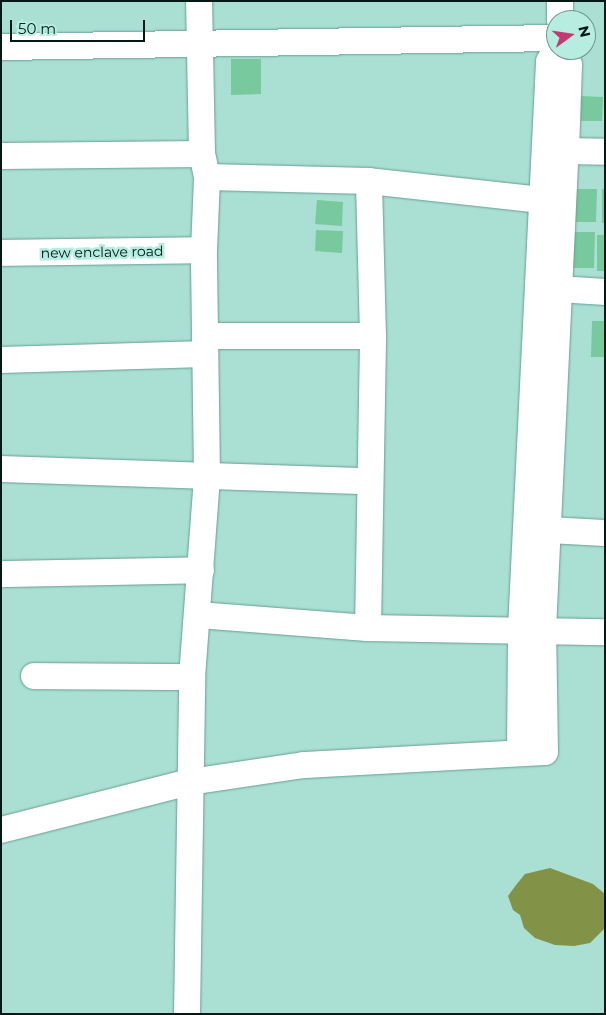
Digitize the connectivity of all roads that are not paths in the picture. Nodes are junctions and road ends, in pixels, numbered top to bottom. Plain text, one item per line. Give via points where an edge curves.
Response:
1 (199, 1) edge
2 (546, 38) edge
3 (199, 44) junction
4 (1, 47) edge
5 (550, 60) edge
6 (567, 60) edge
7 (566, 151) junction
8 (605, 152) edge
9 (1, 156) edge
10 (204, 166) junction
11 (369, 181) junction
12 (542, 200) junction
13 (204, 250) junction
14 (1, 253) edge
15 (548, 288) junction
16 (605, 292) edge
17 (373, 336) junction
18 (205, 345) junction
19 (1, 360) edge
20 (1, 469) edge
21 (207, 476) junction
22 (369, 481) junction
23 (548, 530) junction
24 (605, 533) edge
25 (201, 570) junction
26 (1, 574) edge
27 (198, 615) junction
28 (368, 628) junction
29 (532, 629) junction
30 (605, 632) edge
31 (34, 676) dead end
32 (192, 677) junction
33 (520, 752) junction
34 (190, 782) junction
35 (1, 830) edge
36 (187, 1014) edge

1 - 3 street
2 - 3 street
3 - 4 street
3 - 10 street
5 - 12 street
6 - 7 street
7 - 8 street
7 - 15 street
9 - 10 street
10 - 11 street
10 - 13 street
11 - 12 street
11 - 17 street
12 - 15 street
13 - 14 street, new enclave road
13 - 18 street
15 - 16 street
15 - 23 street
15 - 29 street
17 - 18 street
17 - 22 street
18 - 19 street
18 - 21 street
20 - 21 street
21 - 22 street
21 - 25 street
22 - 28 street
23 - 24 street
23 - 29 street
25 - 26 street
25 - 27 street
27 - 28 street
27 - 32 street
28 - 29 street
29 - 30 street
29 - 33 street
29 - 33 street via 545,752
31 - 32 street
32 - 34 street
33 - 34 street via 304,765
34 - 35 street
34 - 36 street

